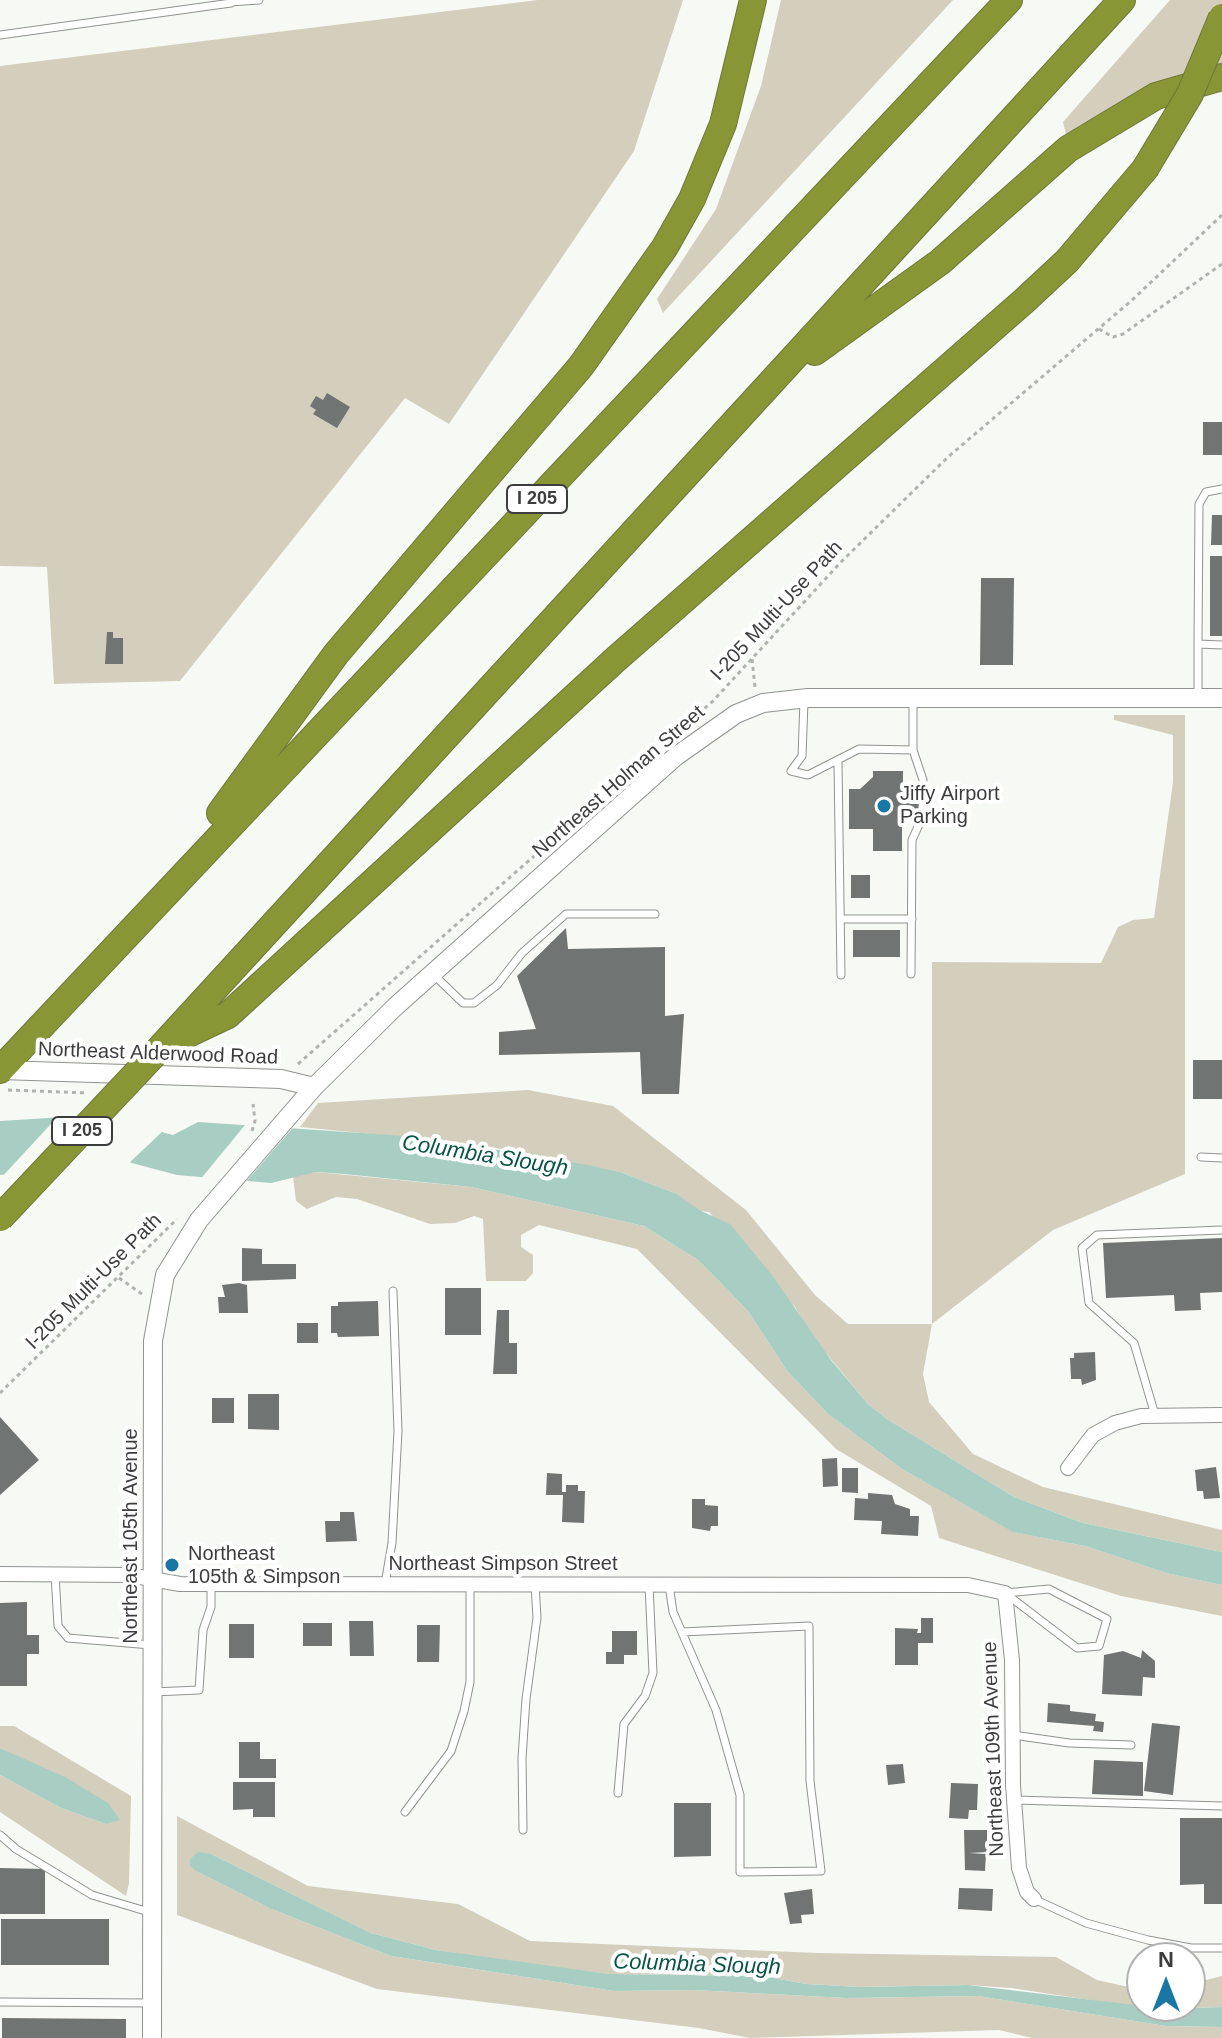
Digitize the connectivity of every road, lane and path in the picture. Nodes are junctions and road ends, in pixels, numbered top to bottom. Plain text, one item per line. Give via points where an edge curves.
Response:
1 (259, 0) edge
2 (753, 0) edge
3 (1009, 0) edge
4 (1122, 0) edge
5 (230, 2) edge
6 (1222, 17) edge
7 (0, 35) edge
8 (1222, 77) edge
9 (1222, 215) edge
10 (1222, 264) edge
11 (1099, 329) junction
12 (767, 386) junction
13 (1222, 489) edge
14 (1198, 644) junction
15 (1222, 645) edge
16 (752, 659) junction
17 (913, 698) junction
18 (1198, 698) junction
19 (1222, 698) edge
20 (804, 699) junction
21 (758, 705) junction
22 (677, 731) dead end
23 (913, 750) junction
24 (838, 762) junction
25 (551, 841) dead end
26 (157, 901) junction
27 (655, 914) dead end
28 (840, 919) junction
29 (912, 919) junction
30 (432, 974) junction
31 (911, 974) dead end
32 (841, 975) dead end
33 (163, 1045) junction
34 (312, 1053) dead end
35 (0, 1070) edge
36 (314, 1087) junction
37 (253, 1104) dead end
38 (255, 1121) dead end
39 (1201, 1157) dead end
40 (1222, 1158) edge
41 (184, 1211) dead end
42 (0, 1218) edge
43 (1222, 1230) edge
44 (119, 1278) junction
45 (393, 1291) dead end
46 (157, 1305) junction
47 (0, 1393) edge
48 (1155, 1415) junction
49 (1222, 1415) edge
50 (1068, 1468) dead end
51 (0, 1574) edge
52 (55, 1574) junction
53 (154, 1580) junction
54 (211, 1584) junction
55 (385, 1584) junction
56 (470, 1584) junction
57 (535, 1584) junction
58 (649, 1585) junction
59 (669, 1585) junction
60 (1005, 1593) junction
61 (682, 1632) junction
62 (154, 1645) junction
63 (153, 1692) junction
64 (1013, 1735) junction
65 (1131, 1745) dead end
66 (618, 1793) dead end
67 (1015, 1800) junction
68 (1222, 1806) edge
69 (405, 1812) dead end
70 (523, 1830) dead end
71 (0, 1835) edge
72 (1034, 1899) joint
73 (152, 1912) junction
74 (1222, 1948) edge
75 (0, 2002) edge
76 (152, 2003) junction
77 (152, 2038) edge

1 - 5 lane
2 - 26 highway via 709,159 650,270 581,366 336,654
3 - 26 highway, I 205
4 - 12 highway, I 205
5 - 7 lane
6 - 33 highway, bridge via 1190,94 1145,169 1097,229 1024,301 605,669 228,1015
8 - 12 highway via 1156,96 1068,149 940,262
9 - 11 path, I-205 Multi-Use Path
10 - 11 path via 1123,334 1113,337
11 - 16 path, I-205 Multi-Use Path via 948,457
12 - 33 highway, I 205
13 - 14 lane via 1206,492 1199,504
14 - 15 lane
14 - 18 lane
16 - 21 path
16 - 22 path, I-205 Multi-Use Path
17 - 18 street, Northeast Holman Street
17 - 20 street, Northeast Holman Street
17 - 23 lane
18 - 19 street, Northeast Holman Street
20 - 21 street, Northeast Holman Street
20 - 24 lane via 802,756 791,771 808,775
21 - 30 street, Northeast Holman Street via 700,736
23 - 24 lane via 859,749
23 - 29 lane via 923,780 922,818 912,840
24 - 28 lane
25 - 34 path
26 - 35 highway, I 205
27 - 30 lane via 566,914 474,1003 463,1003
28 - 29 lane
28 - 32 lane
29 - 31 lane
30 - 36 street, Northeast Holman Street
33 - 42 highway, I 205, bridge
35 - 36 street, Northeast Alderwood Road via 281,1079
36 - 46 street, Northeast 105th Avenue via 226,1187 174,1258
37 - 38 path
39 - 40 lane
41 - 44 path, I-205 Multi-Use Path
43 - 48 lane via 1097,1235 1082,1248 1089,1303 1134,1343
44 - 46 path
44 - 47 path, I-205 Multi-Use Path
45 - 55 lane via 398,1431
46 - 53 street, Northeast 105th Avenue
48 - 49 street
48 - 50 street via 1115,1423 1093,1435
51 - 52 street, Northeast Simpson Street
52 - 53 street, Northeast Simpson Street
52 - 62 lane via 58,1626 68,1638
53 - 54 street, Northeast Simpson Street
53 - 62 street, Northeast 105th Avenue
54 - 55 street, Northeast Simpson Street
54 - 63 lane via 199,1690
55 - 56 street, Northeast Simpson Street
56 - 57 street, Northeast Simpson Street
56 - 69 lane via 470,1682 464,1711 451,1751
57 - 58 street, Northeast Simpson Street
57 - 70 lane via 537,1618 522,1758
58 - 59 street, Northeast Simpson Street
58 - 66 lane via 653,1673 645,1696 624,1724
59 - 60 street, Northeast Simpson Street via 968,1585
59 - 61 lane
60 - 60 lane via 1049,1589 1089,1607 1107,1619 1099,1646 1077,1648
60 - 64 street, Northeast 109th Avenue
61 - 61 lane via 716,1710 740,1795 740,1872 821,1871 810,1781 809,1626
62 - 63 street, Northeast 105th Avenue
63 - 73 street, Northeast 105th Avenue
64 - 65 lane
64 - 67 street, Northeast 109th Avenue
67 - 68 lane
67 - 72 street, Northeast 109th Avenue via 1019,1868
71 - 73 lane via 92,1895
72 - 74 lane via 1086,1923 1171,1945
73 - 76 street, Northeast 105th Avenue
75 - 76 lane
76 - 77 street, Northeast 105th Avenue

